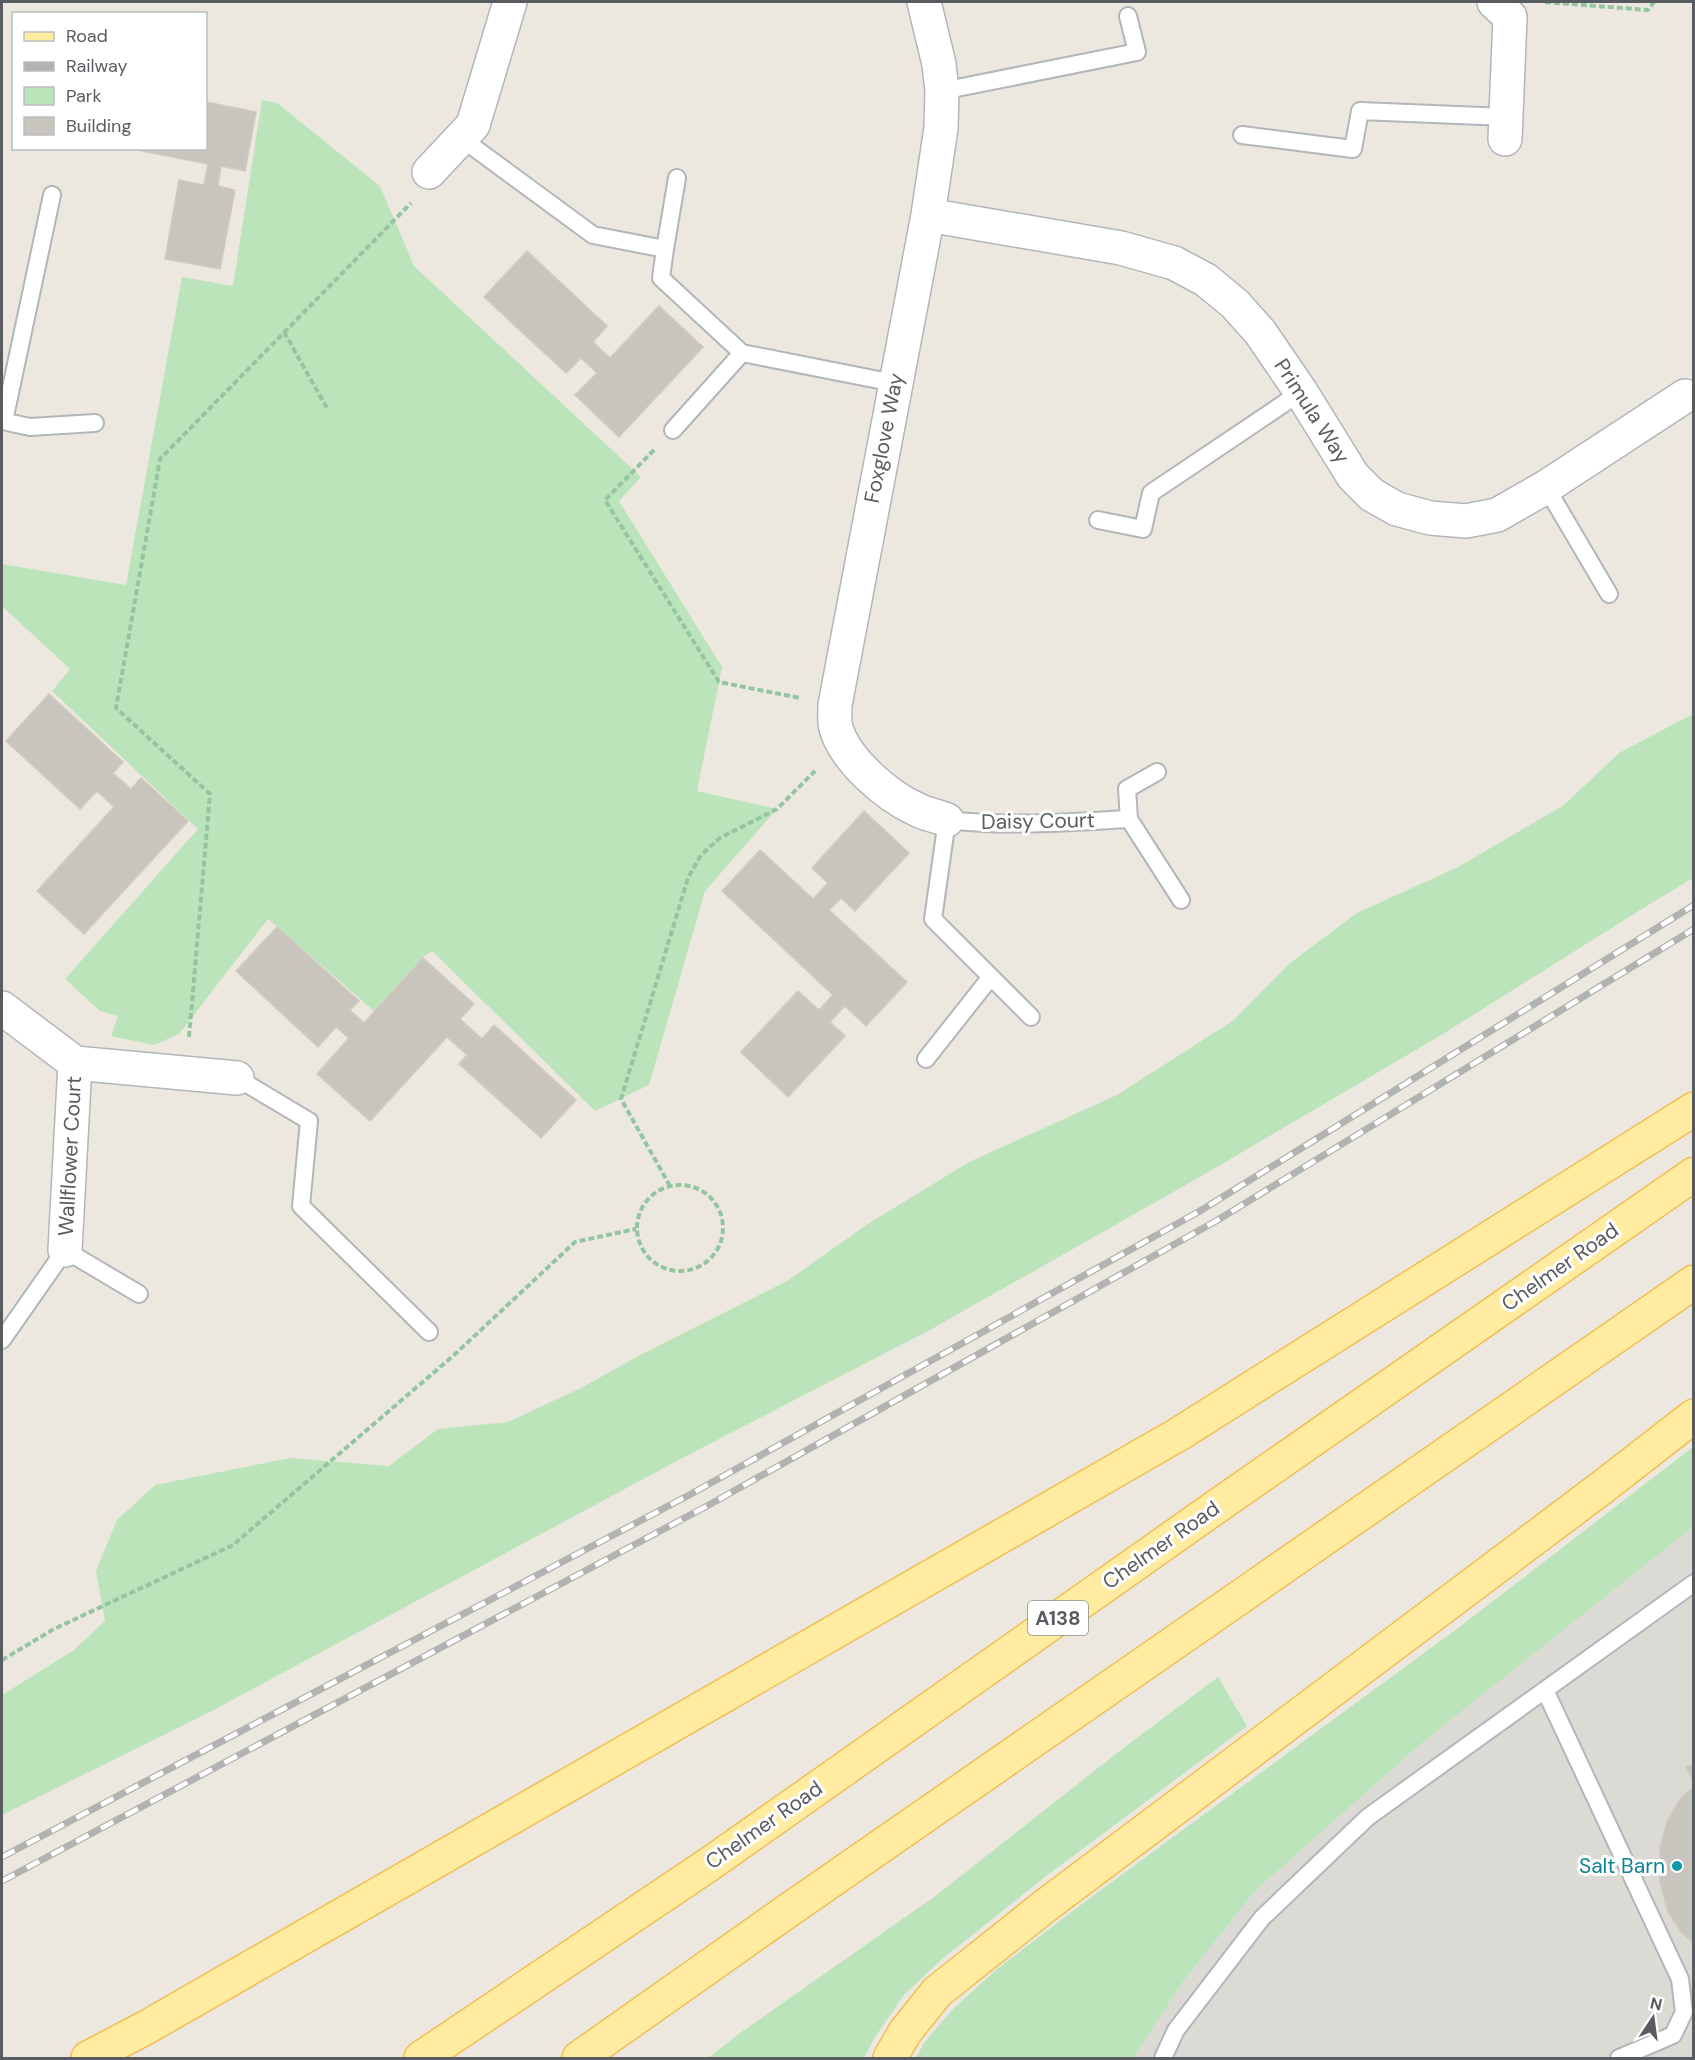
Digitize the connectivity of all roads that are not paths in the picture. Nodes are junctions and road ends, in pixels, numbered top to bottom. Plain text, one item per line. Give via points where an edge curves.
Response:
1 (510, 2) edge
2 (924, 2) edge
3 (1494, 2) edge
4 (1128, 16) dead end
5 (942, 91) junction
6 (1505, 128) joint
7 (1242, 135) dead end
8 (461, 138) junction
9 (429, 172) road end
10 (676, 178) dead end
11 (52, 195) dead end
12 (927, 215) junction
13 (665, 249) junction
14 (742, 353) junction
15 (894, 383) junction
16 (1301, 392) junction
17 (1685, 396) dead end
18 (3, 421) edge
19 (95, 423) dead end
20 (673, 430) road end
21 (1546, 487) junction
22 (1098, 520) dead end
23 (1609, 594) dead end
24 (1156, 772) dead end
25 (1129, 819) junction
26 (947, 820) junction
27 (1181, 900) dead end
28 (990, 978) junction
29 (2, 1008) edge
30 (1031, 1017) dead end
31 (927, 1059) dead end
32 (75, 1063) junction
33 (237, 1078) joint
34 (1694, 1109) edge
35 (1694, 1174) edge
36 (65, 1250) junction
37 (1694, 1282) edge
38 (139, 1294) dead end
39 (429, 1332) dead end
40 (2, 1340) edge
41 (1694, 1416) edge
42 (1694, 1583) edge
43 (1545, 1690) junction
44 (87, 2058) edge
45 (421, 2058) edge
46 (579, 2058) edge
47 (890, 2058) edge
48 (1163, 2058) edge
49 (1619, 2058) edge

1 - 8 street via 473,125
2 - 5 street, Foxglove Way
3 - 6 street via 1510,17
4 - 5 lane via 1137,52
5 - 12 street, Foxglove Way via 941,128
6 - 7 lane via 1360,111 1353,149
8 - 9 street
8 - 13 lane via 593,235
10 - 13 lane
11 - 18 lane
12 - 15 street, Foxglove Way
12 - 16 street, Primula Way via 1120,248 1174,263 1206,279 1235,304 1260,332
13 - 14 lane via 661,278
14 - 15 lane
14 - 20 lane
15 - 26 street, Foxglove Way via 835,705 836,727 859,765 886,790 916,809
16 - 21 street, Primula Way via 1353,476 1372,495 1397,509 1430,518 1466,521 1497,515
16 - 22 lane via 1151,493 1143,529
17 - 21 street, Primula Way
18 - 19 lane via 30,427
21 - 23 lane
24 - 25 lane via 1127,789
25 - 26 lane, Daisy Court via 1026,825
25 - 27 lane
26 - 28 lane via 933,919
28 - 30 lane
28 - 31 lane
29 - 32 street
32 - 33 street
32 - 36 street, Wallflower Court
33 - 39 lane via 309,1121 301,1206
34 - 44 main road via 1179,1434
35 - 45 main road, Chelmer Road / A138 via 721,1857
36 - 38 lane
36 - 40 lane
37 - 46 main road
41 - 47 main road via 1045,1906 937,1992
42 - 43 lane
43 - 48 lane via 1368,1817 1262,1917 1176,2030
43 - 49 lane via 1680,1979 1684,2012 1672,2035

